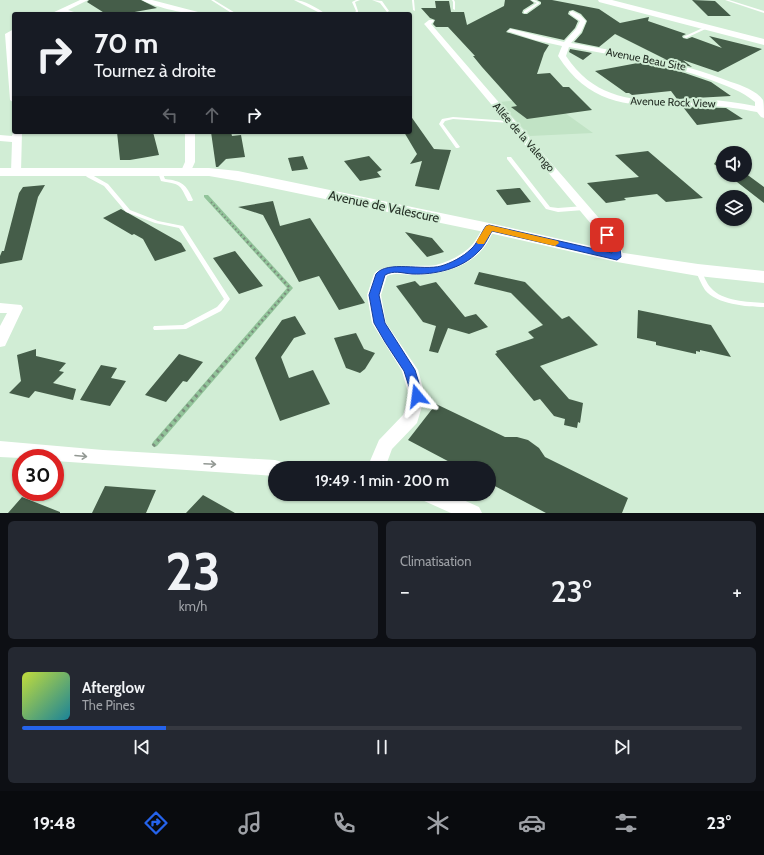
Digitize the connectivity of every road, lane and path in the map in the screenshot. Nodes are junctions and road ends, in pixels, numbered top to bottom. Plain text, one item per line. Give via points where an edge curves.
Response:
1 (85, 0) edge
2 (145, 0) edge
3 (212, 0) edge
4 (295, 0) edge
5 (359, 0) edge
6 (373, 0) edge
7 (413, 0) edge
8 (452, 0) edge
9 (532, 0) edge
10 (602, 0) edge
11 (726, 0) edge
12 (454, 9) dead end
13 (62, 10) junction
14 (195, 10) edge
15 (414, 10) dead end
16 (388, 11) dead end
17 (58, 12) edge
18 (70, 12) edge
19 (232, 12) edge
20 (320, 12) edge
21 (357, 12) edge
22 (525, 12) dead end
23 (764, 12) edge
24 (572, 13) dead end
25 (431, 21) dead end
26 (708, 27) junction
27 (511, 31) dead end
28 (11, 33) edge
29 (0, 35) edge
30 (685, 37) dead end
31 (764, 42) edge
32 (566, 45) junction
33 (12, 55) edge
34 (762, 113) edge
35 (510, 122) junction
36 (190, 134) edge
37 (17, 136) edge
38 (0, 138) edge
39 (458, 147) dead end
40 (509, 158) dead end
41 (159, 170) junction
42 (186, 170) junction
43 (91, 171) junction
44 (0, 172) edge
45 (16, 172) junction
46 (190, 200) dead end
47 (211, 202) dead end
48 (584, 208) junction
49 (489, 228) junction
50 (617, 257) junction
51 (698, 270) junction
52 (764, 277) edge
53 (764, 305) edge
54 (0, 308) edge
55 (156, 328) dead end
56 (0, 342) edge
57 (3, 453) edge
58 (143, 460) junction
59 (379, 461) edge
60 (268, 468) edge
61 (445, 501) edge
62 (472, 513) edge

1 - 13 street
2 - 14 street via 181,10
3 - 19 lane
4 - 20 lane
5 - 21 lane via 353,2
6 - 16 lane via 381,2
7 - 15 lane
8 - 12 lane
9 - 22 lane via 539,3
10 - 26 main road
11 - 23 lane
13 - 17 street
13 - 18 street
24 - 32 street via 583,21 578,33
25 - 35 street, Allée de la Valengo via 427,24
26 - 30 lane
26 - 31 main road
27 - 32 street, Avenue Beau Site
28 - 29 street
28 - 33 street
32 - 34 street, Avenue Beau Site via 655,59 700,72 753,96 759,101
32 - 34 street, Avenue Rock View via 562,56 566,62 607,96 635,102 734,105
35 - 39 lane via 453,118 444,120 441,124
35 - 48 street, Allée de la Valengo
36 - 42 street via 190,162
37 - 38 street
37 - 45 street
40 - 48 lane via 548,208
41 - 42 main road, Avenue de Valescure
41 - 43 main road, Avenue de Valescure
41 - 46 lane via 163,180 179,182 185,186
42 - 49 main road, Avenue de Valescure via 238,176
43 - 45 main road, Avenue de Valescure
43 - 55 lane via 89,176 106,185 128,210 158,222 181,227 227,299 219,309 184,327
44 - 45 main road, Avenue de Valescure
47 - 58 path via 290,288
48 - 50 street, Allée de la Valengo via 607,235
49 - 50 main road, Avenue de Valescure
49 - 59 street via 475,251 442,269 413,271 391,268 380,274 374,295 379,323 410,370 417,396 411,418 385,445
50 - 51 main road, Avenue de Valescure
51 - 52 main road, Avenue de Valescure
51 - 53 lane via 709,290 719,296
54 - 56 street via 16,308
57 -> 58 street
58 -> 60 street
61 - 62 street

